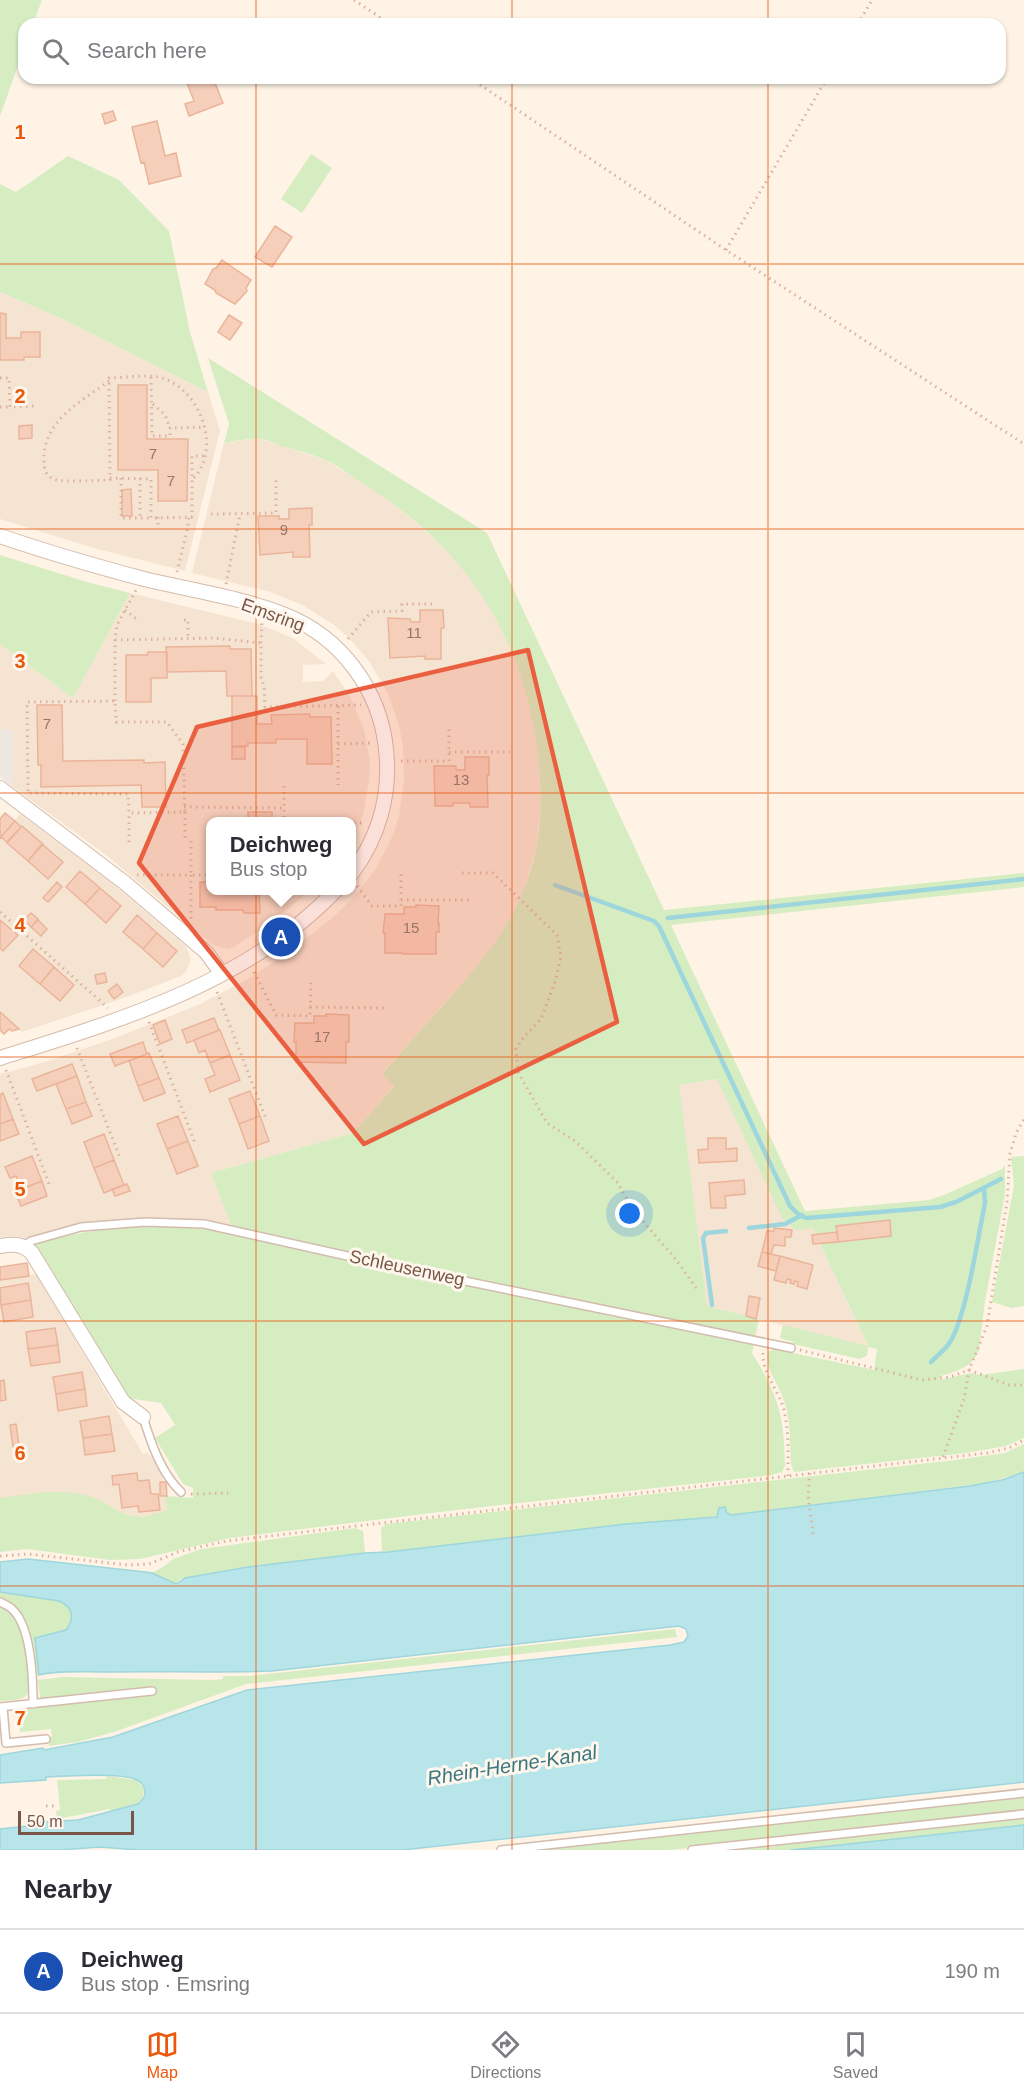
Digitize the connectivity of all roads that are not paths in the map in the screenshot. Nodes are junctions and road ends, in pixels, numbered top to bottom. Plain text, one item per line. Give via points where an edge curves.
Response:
1 (0, 536) edge
2 (0, 788) edge
3 (356, 866) edge
4 (331, 895) edge
5 (217, 977) junction
6 (0, 1058) edge
7 (0, 1246) edge
8 (23, 1246) junction
9 (791, 1348) road end
10 (143, 1417) joint
11 (181, 1492) road end
12 (0, 1602) edge
13 (152, 1691) dead end
14 (33, 1704) junction
15 (2, 1707) edge
16 (46, 1739) dead end
17 (1024, 1793) edge
18 (1024, 1814) edge
19 (501, 1850) edge
20 (692, 1850) edge

1 - 3 street, Emsring via 286,615 339,650 374,702 387,761 387,784 378,827
2 - 5 street via 25,798 186,934 206,952
4 - 5 street via 270,946
5 - 6 street via 113,1021
7 - 8 street, Schleusenweg
8 - 9 lane, Schleusenweg via 81,1227 146,1222 204,1224
8 - 10 street via 32,1253 123,1402
10 - 11 lane via 171,1482
12 - 14 lane via 13,1609 22,1624 30,1655
13 - 14 lane
14 - 15 lane
15 - 16 lane via 6,1743
17 - 19 lane
18 - 20 lane

